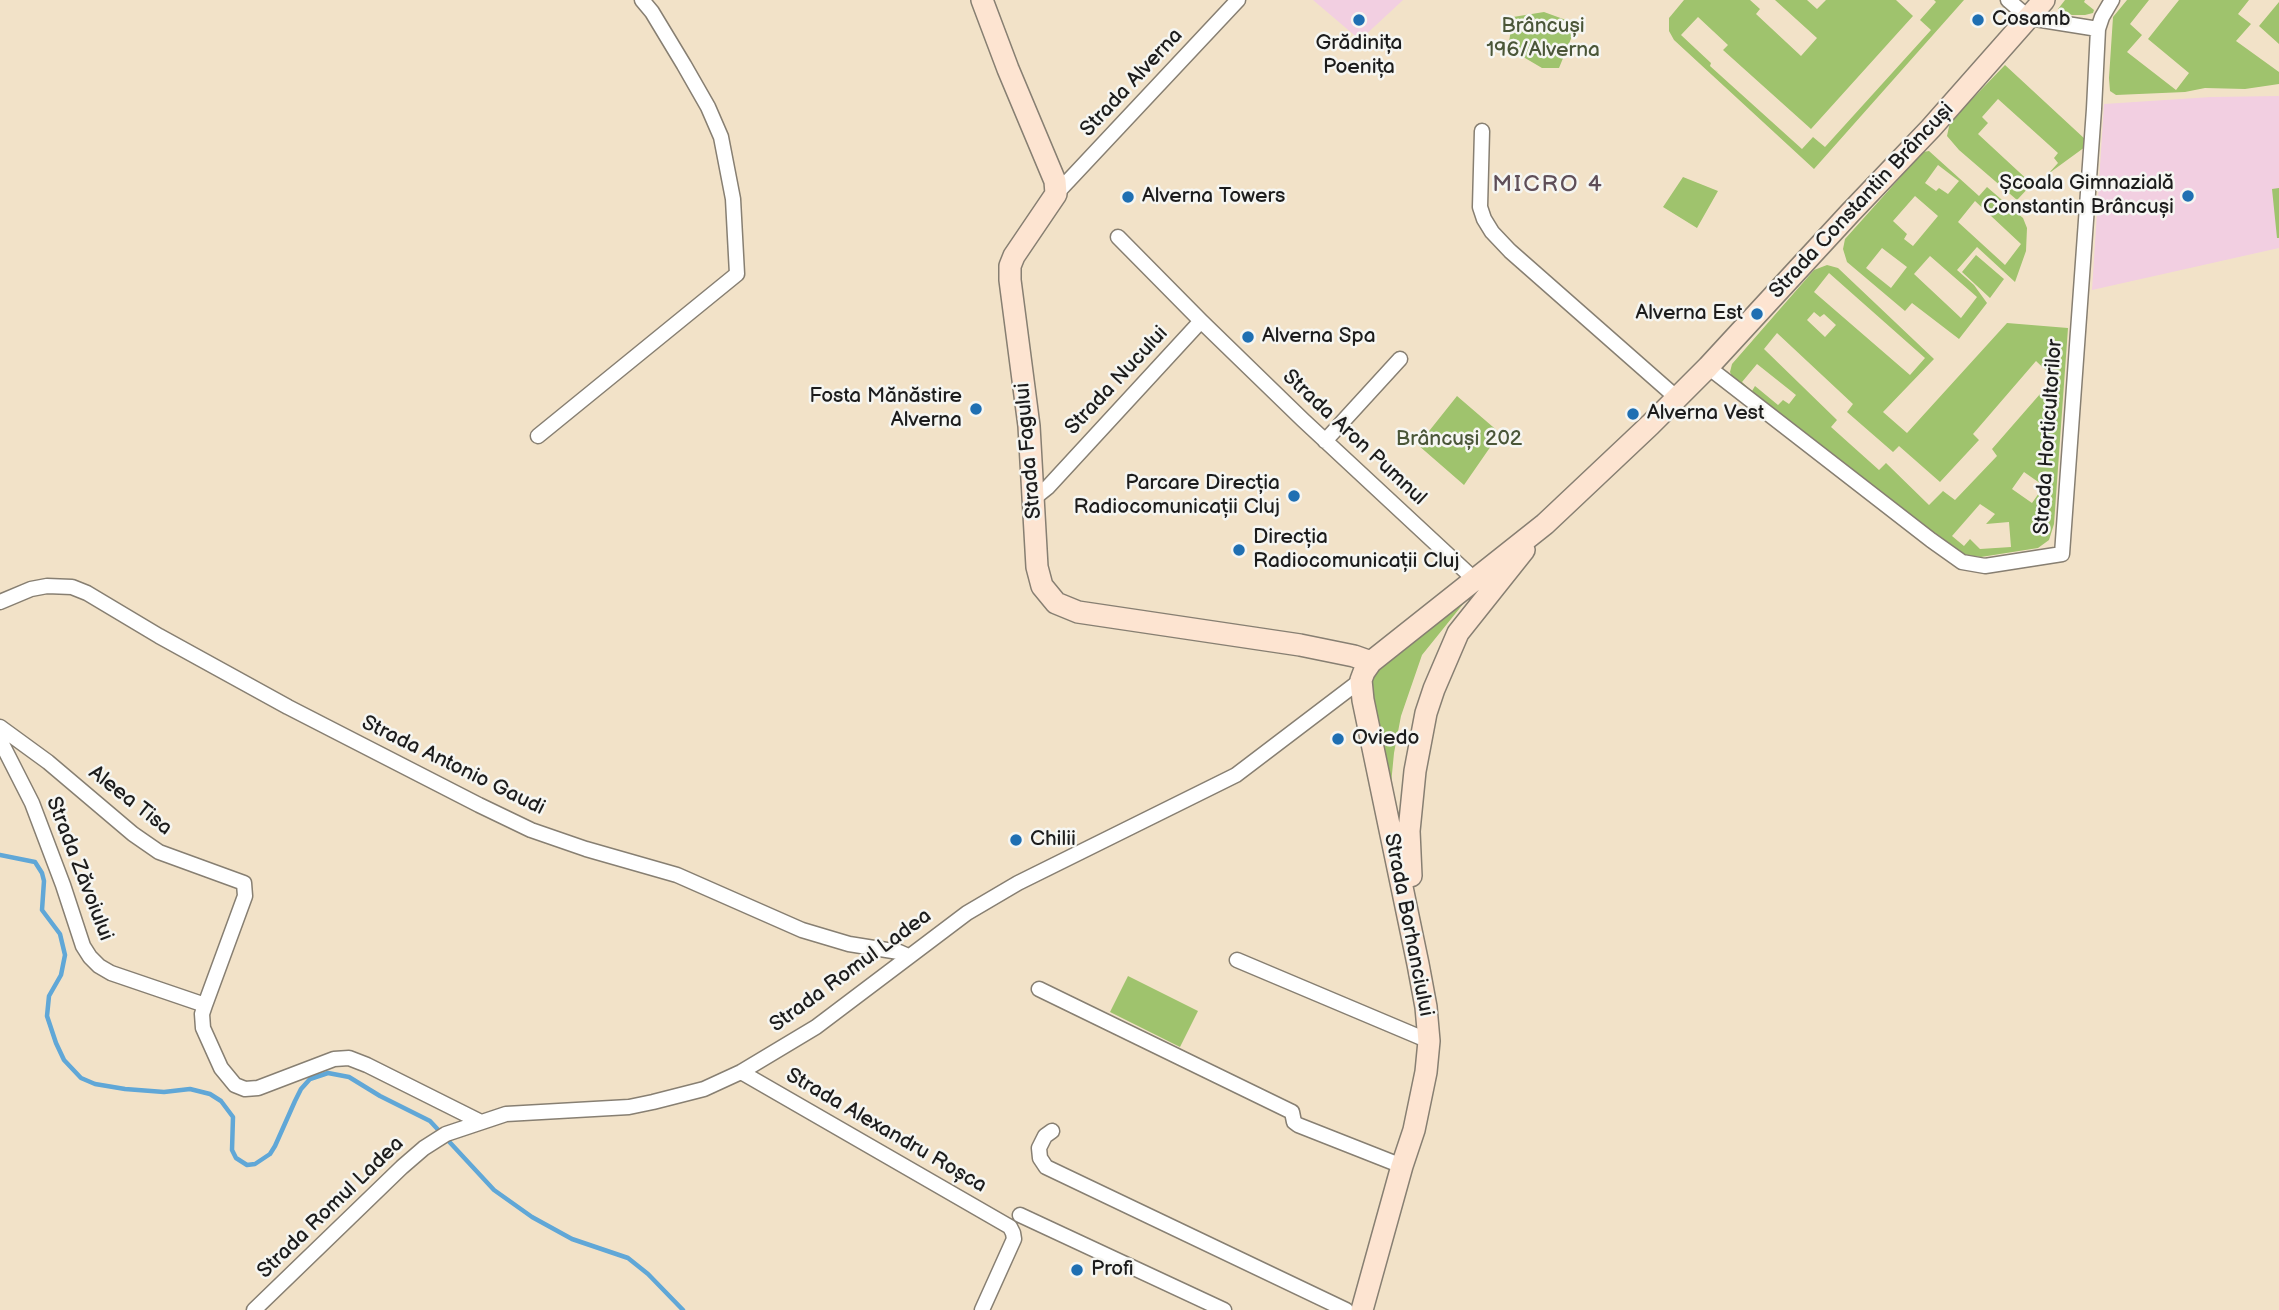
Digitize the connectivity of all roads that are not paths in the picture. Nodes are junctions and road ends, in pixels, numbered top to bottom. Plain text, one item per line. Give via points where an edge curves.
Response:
1 (642, 0) edge
2 (982, 0) edge
3 (1238, 0) edge
4 (2008, 0) edge
5 (2044, 0) edge
6 (2112, 0) edge
7 (2029, 18) junction
8 (2098, 29) junction
9 (1482, 131) dead end
10 (1056, 194) junction
11 (1118, 237) dead end
12 (1201, 321) junction
13 (1400, 359) dead end
14 (1707, 367) junction
15 (1677, 398) junction
16 (538, 436) dead end
17 (1325, 441) junction
18 (1033, 499) junction
19 (1545, 524) junction
20 (1474, 579) junction
21 (0, 602) edge
22 (1366, 671) junction
23 (0, 727) edge
24 (0, 740) edge
25 (908, 956) junction
26 (1237, 960) dead end
27 (1418, 964) junction
28 (1039, 989) dead end
29 (205, 1005) junction
30 (1429, 1041) junction
31 (741, 1072) junction
32 (481, 1122) junction
33 (1052, 1131) dead end
34 (1402, 1166) junction
35 (1020, 1215) dead end
36 (254, 1310) edge
37 (982, 1310) edge
38 (1224, 1310) edge
39 (1346, 1310) edge
40 (1362, 1310) edge

1 - 16 street via 708,107 720,137 733,199 737,274
2 - 10 main road via 1055,181
3 - 10 street, Strada Alverna
4 - 7 street
5 - 7 main road, Strada Constantin Brâncuși
6 - 8 street, Strada Horticultorilor
7 - 8 street
7 - 14 main road, Strada Constantin Brâncuși
8 - 14 street, Strada Horticultorilor via 2062,554 1984,566 1962,562
9 - 15 street via 1480,207 1492,232
10 - 18 main road, Strada Fagului via 1010,266
11 - 12 street, Strada Aron Pumnul
12 - 17 street, Strada Aron Pumnul
12 - 18 street, Strada Nucului
13 - 17 street
14 - 15 main road, Strada Constantin Brâncuși
15 - 19 main road, Strada Constantin Brâncuși
17 - 20 street, Strada Aron Pumnul
18 - 22 main road, Strada Fagului via 1039,576 1056,603 1078,612 1354,656
19 - 20 main road, Strada Constantin Brâncuși
19 - 27 main road via 1458,633 1426,713 1409,831
20 - 22 main road, Strada Constantin Brâncuși
21 - 25 street, Strada Antonio Gaudi via 32,589 72,587 288,707 531,830 677,875 802,930
22 - 25 street, Strada Romul Ladea via 1249,767 1018,883
22 - 27 main road, Strada Borhanciului via 1363,700
23 - 29 street, Aleea Tisa via 159,852 244,883 245,896
24 - 29 street, Strada Zăvoiului via 32,803 90,957 111,973
25 - 31 street, Strada Romul Ladea via 816,1027
26 - 30 street
27 - 30 main road, Strada Borhanciului
28 - 34 street via 1292,1112 1298,1125
29 - 32 street via 202,1023 212,1051 228,1078 241,1088 258,1088 334,1059 349,1058
30 - 34 main road, Strada Borhanciului via 1421,1102
31 - 32 street, Strada Romul Ladea via 704,1089 629,1107 518,1112
31 - 37 street, Strada Alexandru Roșca via 1010,1227 1014,1239
32 - 36 street, Strada Romul Ladea via 434,1141 402,1167
33 - 39 street via 1039,1148 1046,1167
34 - 40 main road, Strada Borhanciului
35 - 38 street

